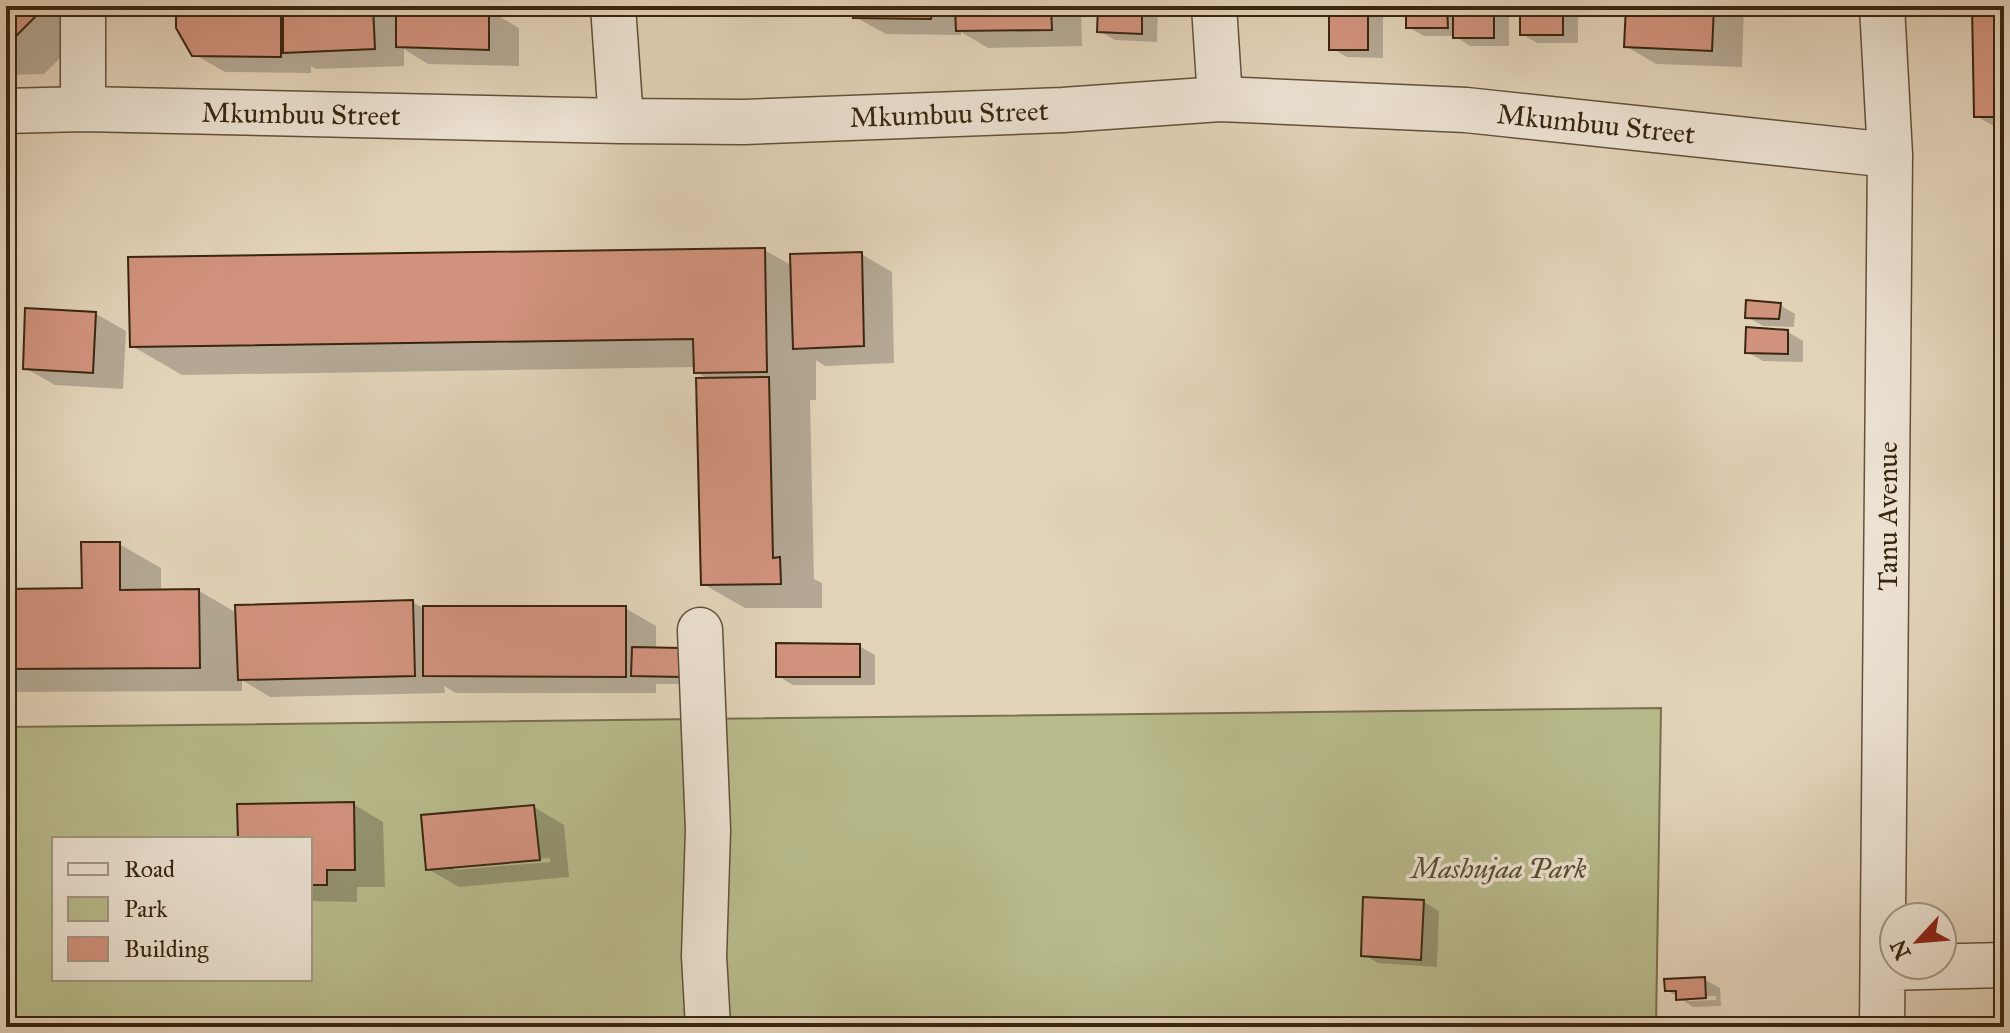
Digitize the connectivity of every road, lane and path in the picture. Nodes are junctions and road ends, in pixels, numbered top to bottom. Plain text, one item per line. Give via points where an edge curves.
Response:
1 (83, 6) edge
2 (613, 6) edge
3 (1214, 6) edge
4 (1882, 6) edge
5 (1220, 99) junction
6 (83, 109) junction
7 (6, 111) edge
8 (621, 121) junction
9 (1890, 155) junction
10 (700, 630) dead end
11 (1884, 901) edge
12 (2004, 965) edge
13 (1958, 966) edge
14 (1884, 981) edge
15 (708, 1027) edge
16 (1882, 1027) edge

1 - 6 street
2 - 8 street
3 - 5 street
4 - 9 street, Tanu Avenue
5 - 8 street, Mkumbuu Street via 803,120
5 - 9 street, Mkumbuu Street via 1466,110
6 - 7 street, Mkumbuu Street
6 - 8 street, Mkumbuu Street
9 - 11 street, Tanu Avenue
10 - 15 street
12 - 13 street
14 - 16 street, Tanu Avenue

